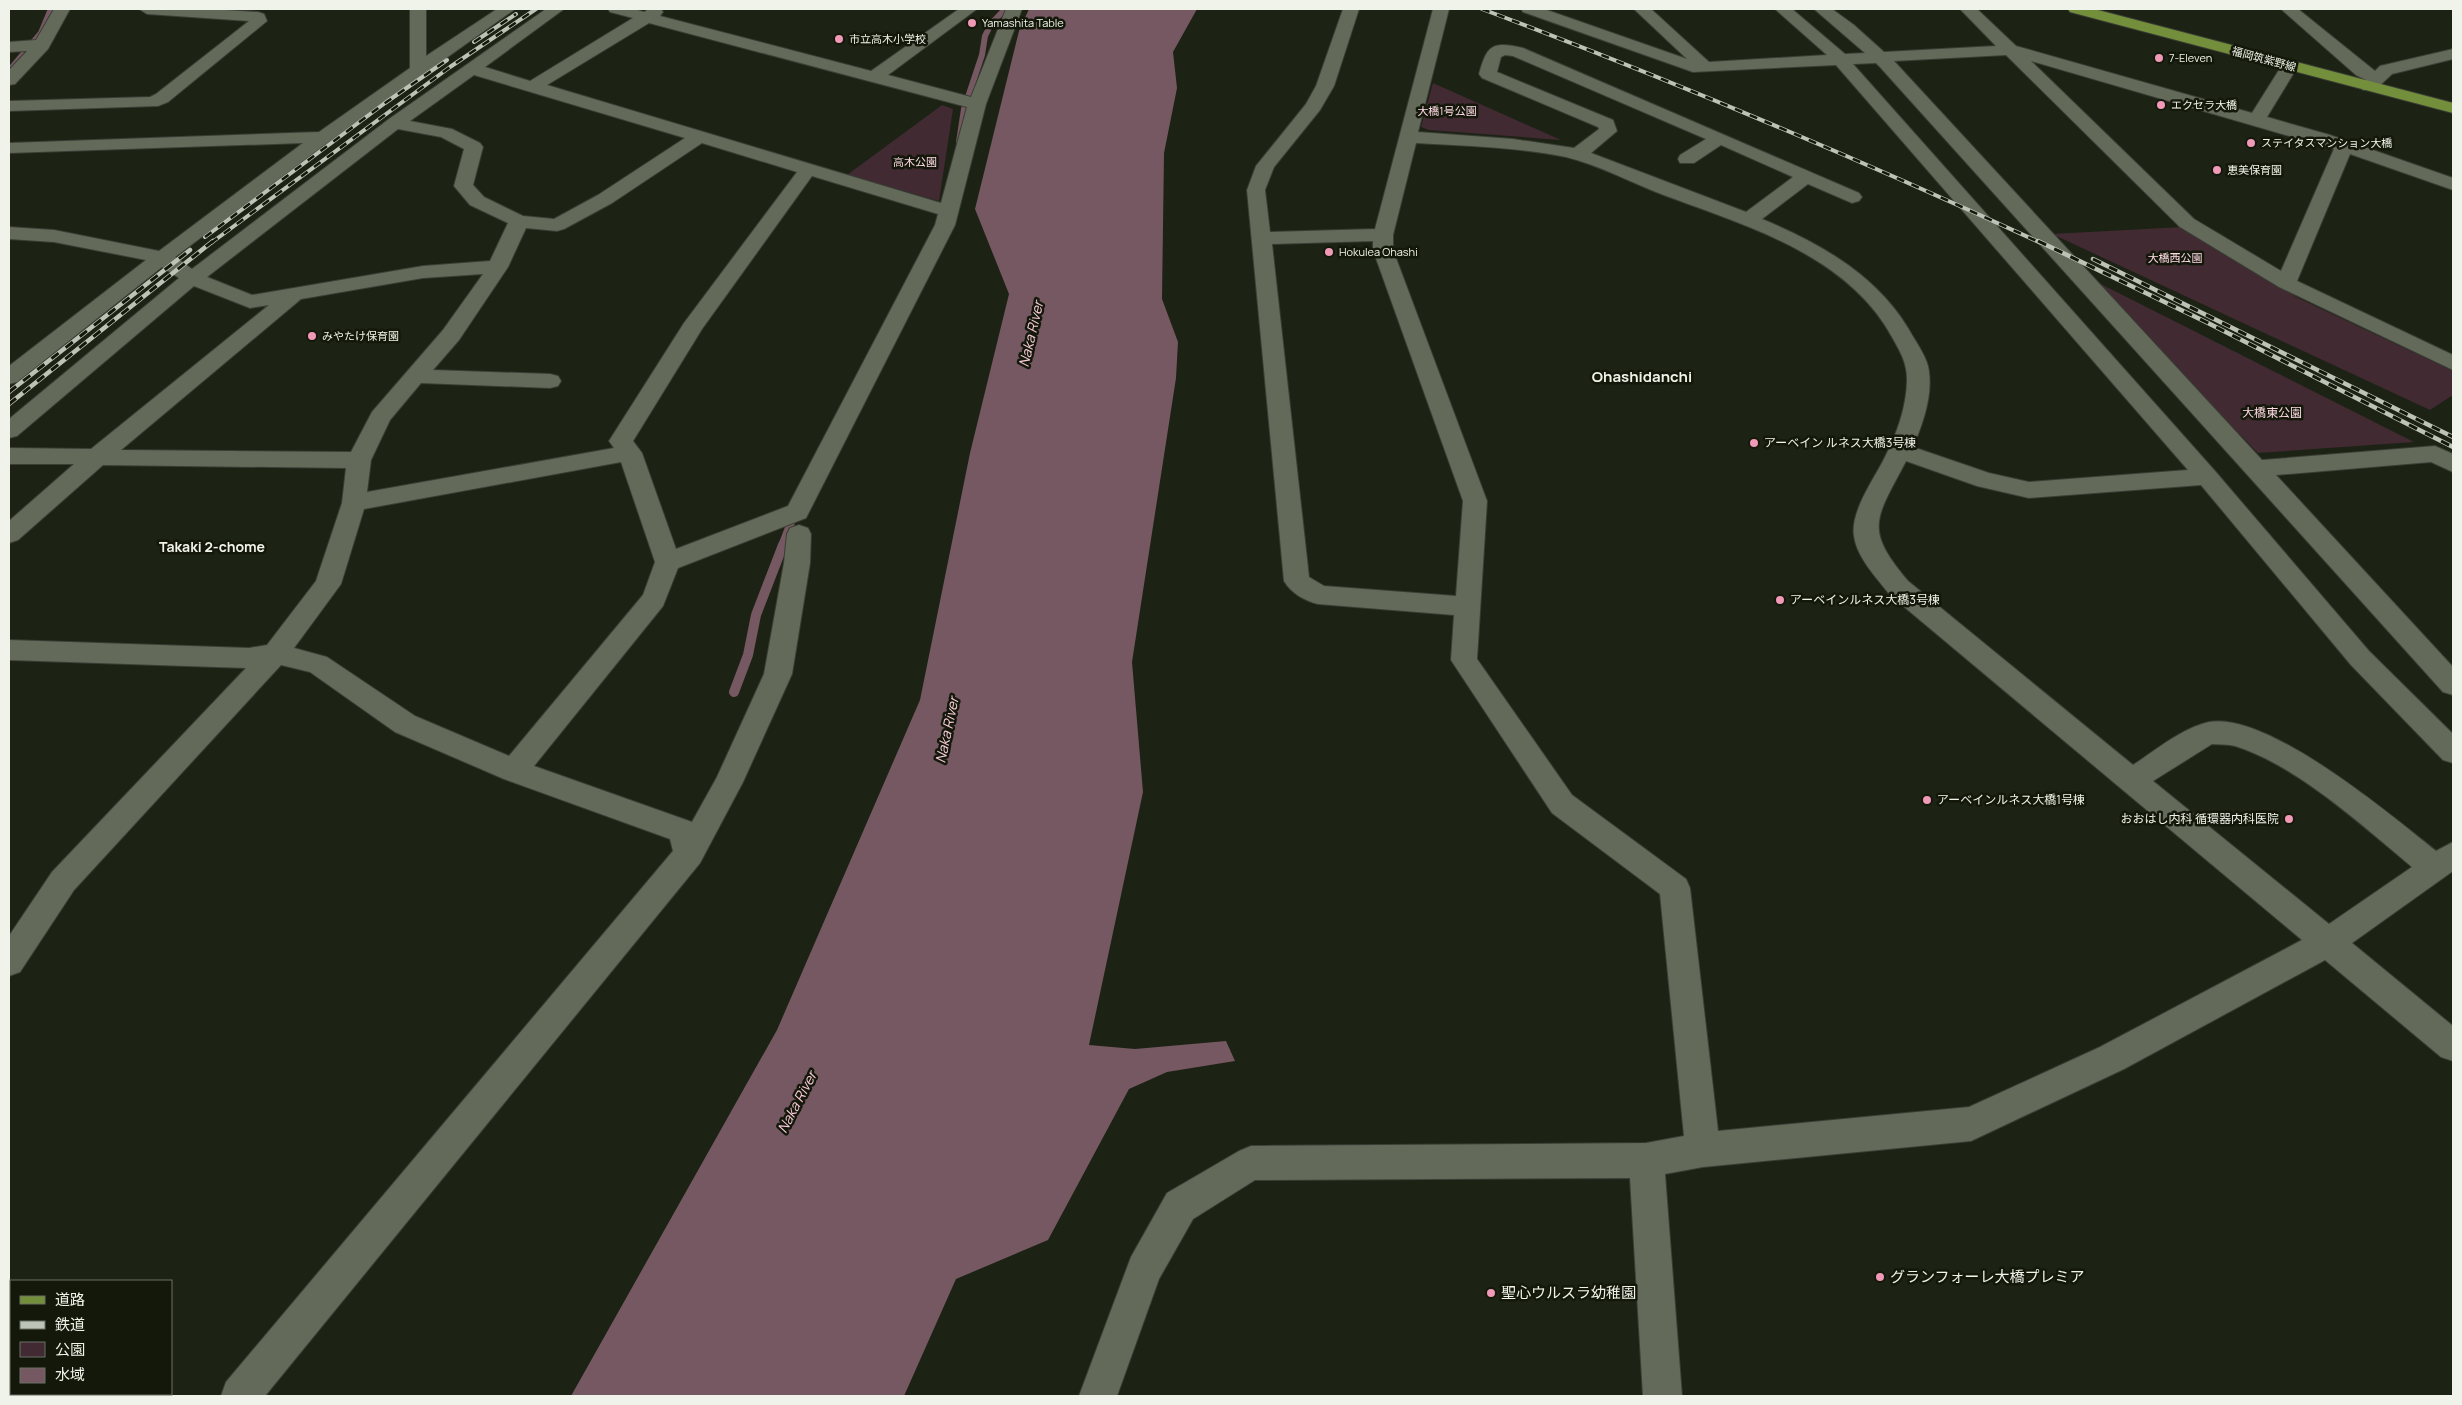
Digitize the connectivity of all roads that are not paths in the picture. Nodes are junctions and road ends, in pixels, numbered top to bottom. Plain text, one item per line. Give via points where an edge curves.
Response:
1 (62, 9) edge
2 (147, 9) edge
3 (418, 9) edge
4 (507, 9) edge
5 (556, 9) edge
6 (616, 9) edge
7 (969, 9) edge
8 (1351, 9) edge
9 (1441, 9) edge
10 (1529, 9) edge
11 (1642, 9) edge
12 (1783, 9) edge
13 (1822, 9) edge
14 (1968, 9) edge
15 (2076, 9) edge
16 (2289, 9) edge
17 (654, 13) edge
18 (1001, 14) edge
19 (1845, 18) edge
20 (39, 45) junction
21 (14, 46) edge
22 (2010, 50) junction
23 (2453, 54) edge
24 (1879, 56) junction
25 (1839, 59) junction
26 (2431, 60) junction
27 (2290, 66) junction
28 (1705, 67) junction
29 (470, 68) junction
30 (2453, 68) edge
31 (418, 70) junction
32 (874, 76) junction
33 (9, 80) edge
34 (2374, 82) junction
35 (532, 87) junction
36 (977, 104) junction
37 (9, 106) edge
38 (2453, 108) edge
39 (2257, 120) junction
40 (395, 123) junction
41 (699, 136) junction
42 (326, 137) junction
43 (1407, 137) junction
44 (1720, 138) junction
45 (2344, 146) junction
46 (9, 148) edge
47 (1577, 155) junction
48 (1688, 158) dead end
49 (808, 169) junction
50 (1805, 177) junction
51 (2453, 184) edge
52 (1852, 197) dead end
53 (948, 211) junction
54 (1748, 220) junction
55 (520, 221) junction
56 (9, 233) edge
57 (1383, 235) junction
58 (1261, 238) junction
59 (161, 257) junction
60 (498, 267) junction
61 (192, 278) junction
62 (2286, 283) junction
63 (293, 296) junction
64 (2453, 363) edge
65 (416, 376) junction
66 (9, 377) edge
67 (550, 381) dead end
68 (9, 431) edge
69 (2453, 440) edge
70 (1900, 451) junction
71 (630, 453) junction
72 (9, 456) edge
73 (98, 456) junction
74 (2444, 459) edge
75 (359, 460) junction
76 (2254, 468) junction
77 (2208, 477) junction
78 (354, 503) junction
79 (9, 534) edge
80 (799, 534) dead end
81 (668, 562) junction
82 (1469, 607) junction
83 (9, 650) edge
84 (276, 654) junction
85 (2453, 686) edge
86 (2453, 752) edge
87 (514, 771) junction
88 (2132, 780) junction
89 (689, 854) junction
90 (2444, 861) edge
91 (2328, 942) junction
92 (9, 962) edge
93 (2453, 1046) edge
94 (1703, 1150) junction
95 (1646, 1160) junction
96 (240, 1396) edge
97 (1098, 1396) edge
98 (1662, 1396) edge

1 - 20 street
2 - 37 street via 258,17 259,22 162,98 152,102
3 - 31 street
4 - 31 street
5 - 29 street
6 - 17 street
7 - 18 street
7 - 32 street
8 - 58 street via 1325,86 1314,106 1265,166 1256,190
9 - 43 street
10 - 28 street via 1694,67
11 - 28 street
12 - 25 street
13 - 19 street
14 - 22 street
15 - 27 main road, 福岡筑紫野線
16 - 34 street
17 - 32 street
17 - 35 street
18 - 36 street
19 - 24 street
20 - 21 street
20 - 33 street
22 - 24 street
22 - 39 street
22 - 62 street via 2188,223
23 - 26 street
24 - 25 street
24 - 76 street
25 - 28 street
25 - 77 street
26 - 30 street
26 - 34 street via 2386,70
27 - 34 main road, 福岡筑紫野線
27 - 39 street
29 - 35 street
29 - 40 street
31 - 42 street
32 - 36 street
34 - 38 main road, 福岡筑紫野線
35 - 41 street
36 - 53 street
39 - 45 street
40 - 55 street via 446,133 474,147 463,186 477,201
40 - 61 street
41 - 49 street
41 - 55 street via 605,199 557,225
42 - 46 street
42 - 59 street
43 - 47 street via 1515,144
43 - 57 street
44 - 47 street via 1517,52 1503,50 1493,54 1488,74 1607,124 1608,131
44 - 48 street
44 - 50 street
45 - 51 street
45 - 62 street
47 - 54 street
49 - 53 street
49 - 71 street via 692,328 621,441
50 - 52 street
50 - 54 street
53 - 81 street via 945,225 797,512
54 - 70 street via 1788,238 1860,283 1886,309 1903,333 1917,367 1916,408
55 - 60 street
56 - 59 street via 54,236
57 - 58 street
57 - 82 street via 1383,250 1475,501
58 - 82 street via 1297,580 1318,595
59 - 61 street
59 - 66 street
60 - 63 street via 423,272
60 - 65 street via 451,335
61 - 63 street via 250,302
61 - 68 street
62 - 64 street
63 - 73 street
65 - 67 street
65 - 75 street via 380,417
69 - 74 street
70 - 77 street via 1985,480 2029,490
70 - 88 street via 1869,514 1865,534 1876,560 1899,588
71 - 78 street
71 - 81 street
72 - 73 street
73 - 75 street
73 - 79 street
74 - 76 street
75 - 78 street
76 - 85 street
77 - 86 street via 2360,658
78 - 84 street via 328,584
80 - 89 street via 778,674 730,782
81 - 87 street via 654,599
82 - 94 street via 1464,660 1562,804 1675,888
83 - 84 street via 249,658
84 - 87 street via 318,664 405,724
84 - 92 street via 64,881
87 - 89 street via 683,830
88 - 90 street via 2208,733 2227,731 2262,743
88 - 91 street
89 - 96 street
90 - 91 street
91 - 93 street
91 - 94 street via 2112,1058 1971,1124
94 - 95 street
95 - 97 street via 1251,1163 1180,1206 1144,1270
95 - 98 street

